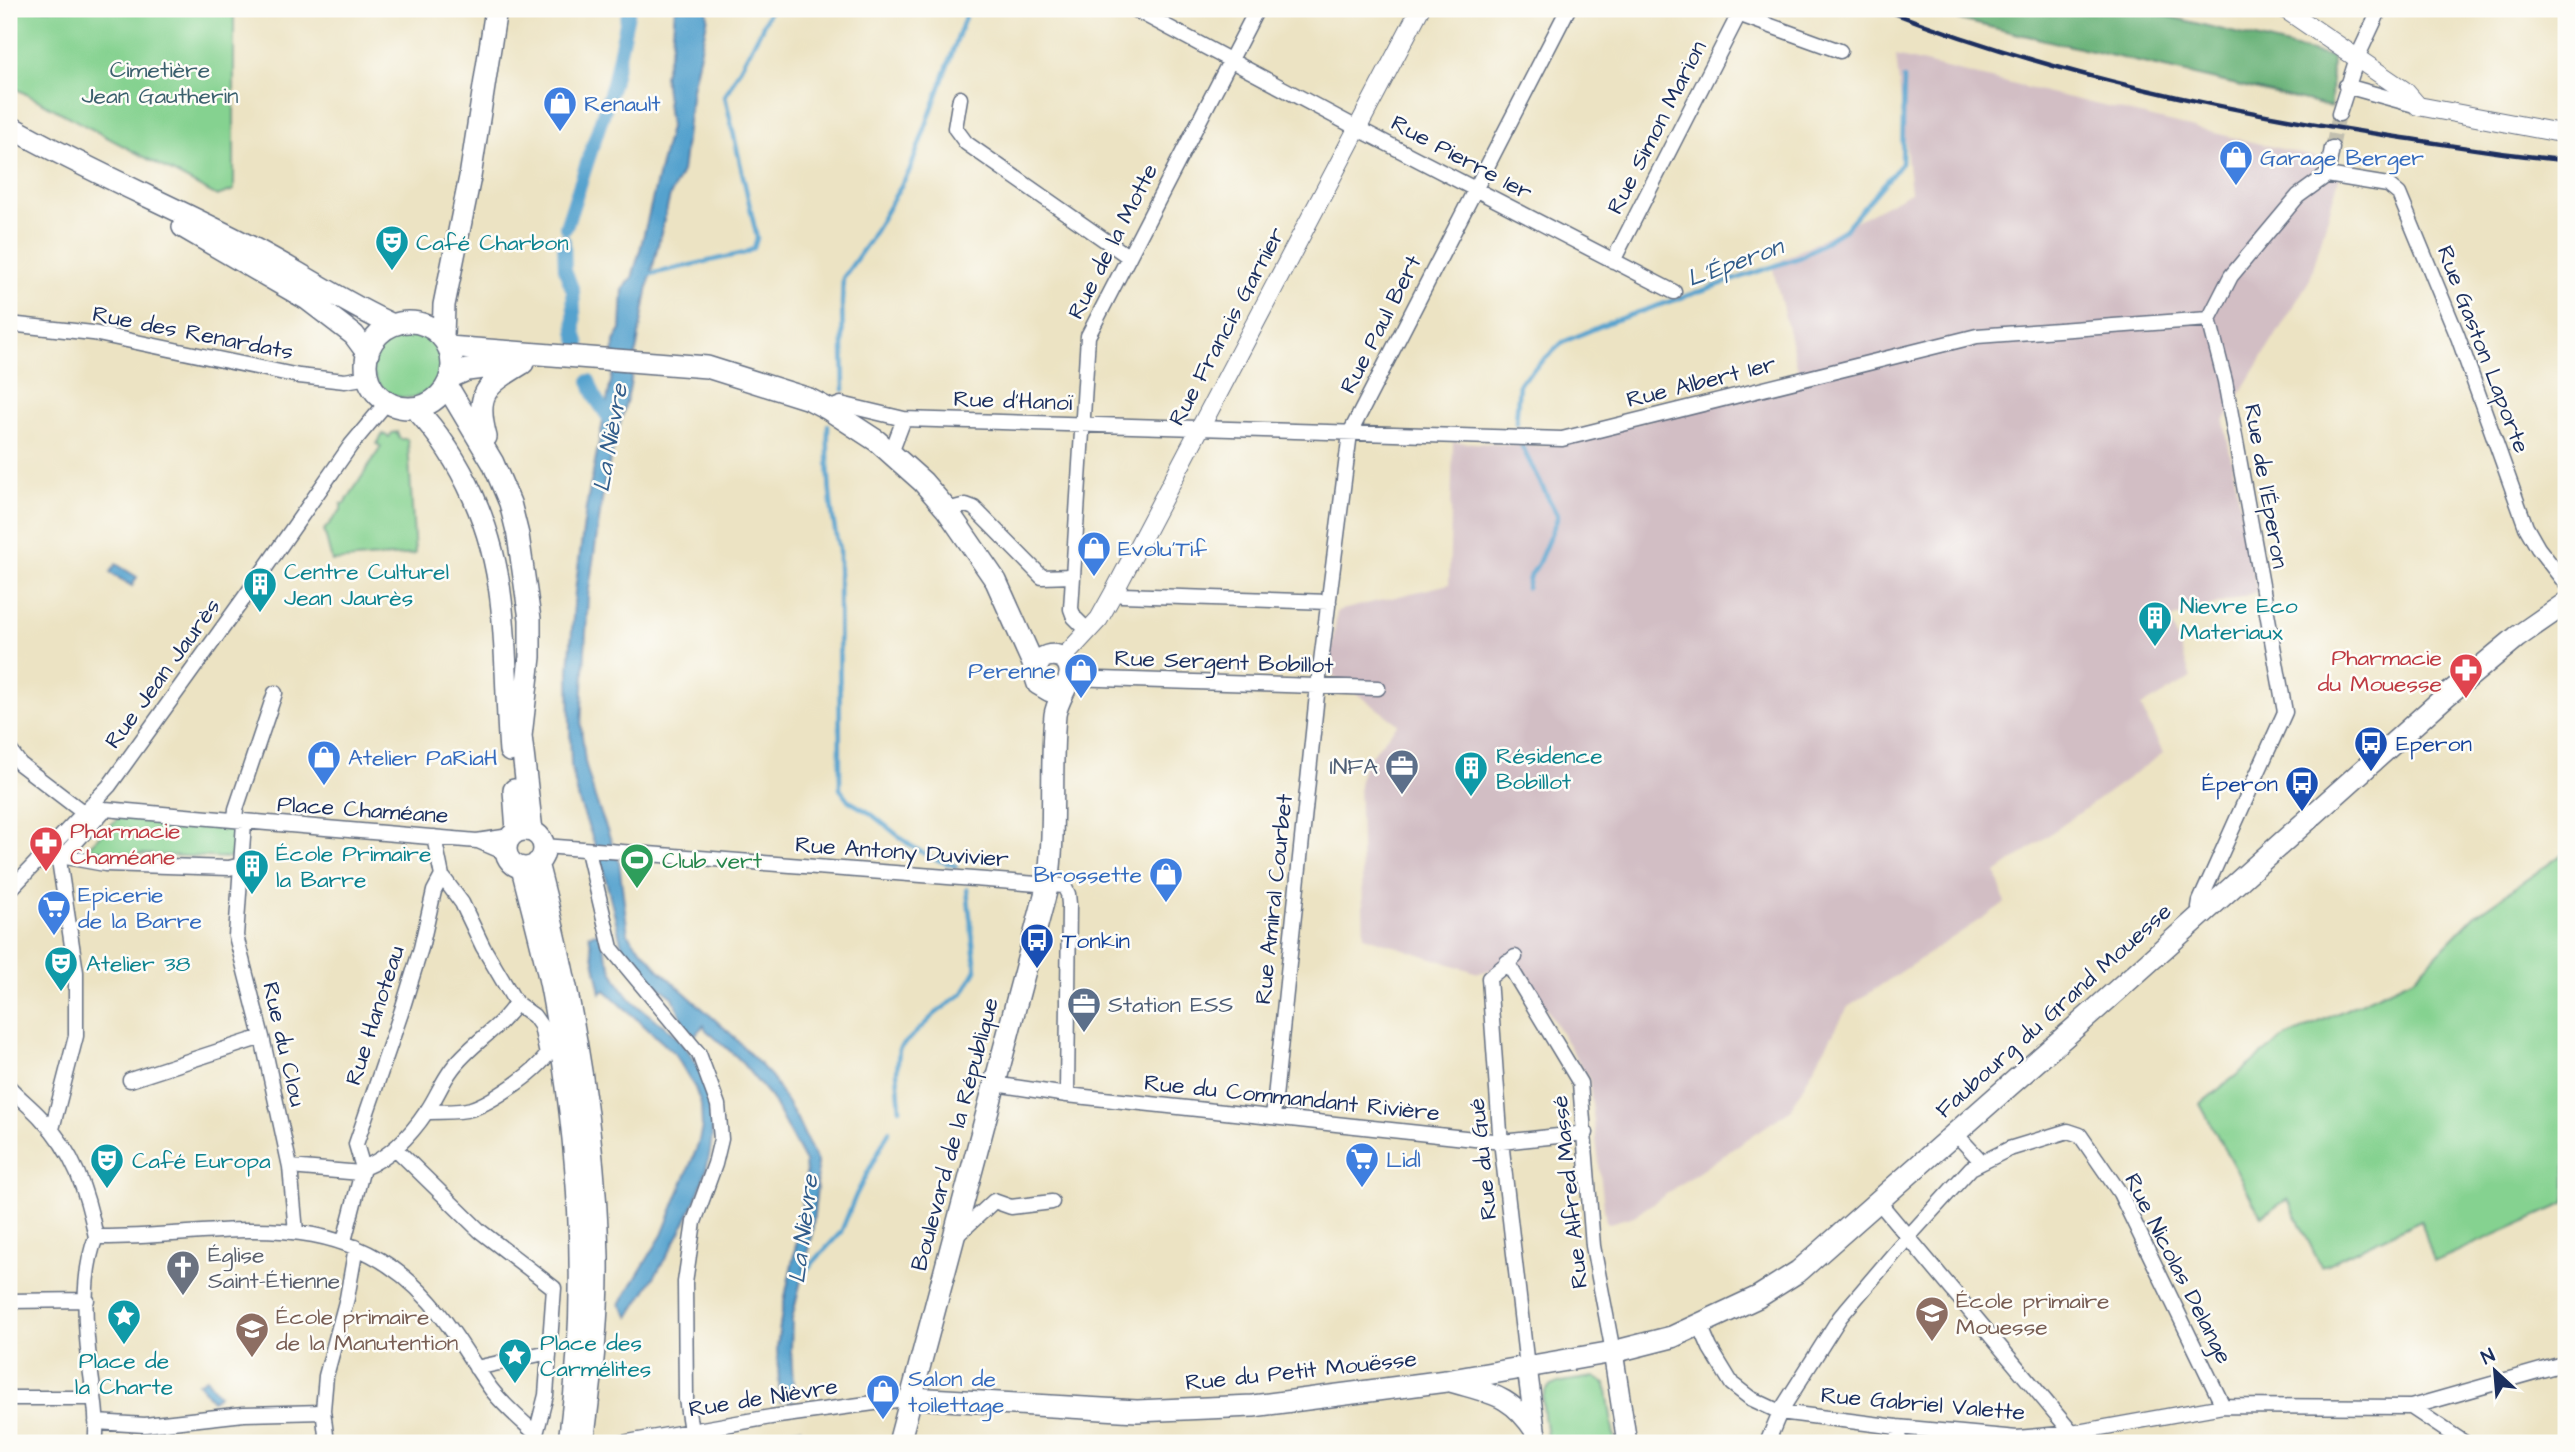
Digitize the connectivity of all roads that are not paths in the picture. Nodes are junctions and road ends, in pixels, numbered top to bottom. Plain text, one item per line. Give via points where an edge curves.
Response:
1 (495, 9) edge
2 (1134, 9) edge
3 (1257, 9) edge
4 (1420, 9) edge
5 (1568, 9) edge
6 (1724, 9) edge
7 (2286, 9) edge
8 (2380, 9) edge
9 (1740, 14) junction
10 (1840, 51) dead end
11 (2357, 58) junction
12 (1229, 61) junction
13 (2346, 86) junction
14 (960, 98) dead end
15 (2418, 106) junction
16 (2339, 114) tunnel mouth
17 (9, 126) edge
18 (1357, 128) junction
19 (2566, 134) edge
20 (2332, 148) tunnel mouth
21 (91, 171) junction
22 (2328, 175) junction
23 (1474, 189) junction
24 (455, 251) junction
25 (1129, 257) junction
26 (1613, 261) junction
27 (1674, 292) dead end
28 (2209, 319) junction
29 (414, 322) junction
30 (9, 324) edge
31 (393, 326) junction
32 (446, 342) junction
33 (368, 354) junction
34 (563, 356) junction
35 (523, 363) junction
36 (368, 377) junction
37 (449, 382) junction
38 (387, 402) junction
39 (415, 408) junction
40 (828, 409) junction
41 (904, 419) junction
42 (1082, 425) junction
43 (1200, 429) junction
44 (1350, 433) junction
45 (891, 453) junction
46 (493, 463) junction
47 (947, 510) junction
48 (1073, 576) junction
49 (2566, 584) edge
50 (1114, 592) junction
51 (1329, 602) junction
52 (2566, 603) edge
53 (1088, 631) junction
54 (1054, 672) junction
55 (1318, 685) junction
56 (1378, 688) dead end
57 (275, 693) dead end
58 (9, 750) edge
59 (94, 808) junction
60 (240, 821) junction
61 (434, 837) junction
62 (524, 847) junction
63 (588, 851) junction
64 (58, 856) junction
65 (241, 865) junction
66 (442, 876) junction
67 (2211, 876) junction
68 (1048, 884) junction
69 (2229, 889) junction
70 (9, 891) edge
71 (2204, 911) junction
72 (1511, 959) joint
73 (516, 1003) junction
74 (262, 1037) junction
75 (130, 1080) dead end
76 (995, 1084) junction
77 (9, 1087) edge
78 (1067, 1095) junction
79 (427, 1112) junction
80 (1273, 1117) junction
81 (52, 1129) junction
82 (1586, 1133) junction
83 (1955, 1133) junction
84 (1502, 1142) junction
85 (396, 1149) junction
86 (1981, 1161) junction
87 (290, 1167) junction
88 (362, 1171) junction
89 (1878, 1200) junction
90 (1052, 1202) dead end
91 (296, 1232) junction
92 (1909, 1236) junction
93 (96, 1237) junction
94 (953, 1239) junction
95 (350, 1244) junction
96 (87, 1300) junction
97 (9, 1301) edge
98 (1700, 1325) junction
99 (549, 1352) junction
100 (1613, 1352) junction
101 (2566, 1363) edge
102 (1527, 1367) junction
103 (477, 1368) junction
104 (1446, 1381) junction
105 (9, 1398) edge
106 (94, 1398) junction
107 (912, 1398) junction
108 (2223, 1406) junction
109 (2411, 1407) junction
110 (323, 1412) junction
111 (1780, 1412) junction
112 (96, 1422) junction
113 (1897, 1427) junction
114 (580, 1429) edge
115 (691, 1432) junction
116 (2072, 1433) junction
117 (538, 1438) edge
118 (1536, 1438) edge
119 (667, 1439) edge
120 (95, 1443) edge
121 (327, 1443) edge
122 (569, 1443) edge
123 (622, 1443) edge
124 (899, 1443) edge
125 (1627, 1443) edge
126 (1767, 1443) edge
127 (1901, 1443) edge
128 (2465, 1443) edge

1 - 24 main road
2 - 12 street, Rue Pierre 1er
3 - 12 street, Rue de la Motte
4 - 18 street, Rue Francis Garnier
5 - 23 street, Rue Paul Bert
6 - 9 street
7 - 11 street
8 - 11 street
9 - 10 street
9 - 26 street, Rue Simon Marion
11 - 13 street
11 - 15 street via 2405,91
12 - 18 street, Rue Pierre 1er
12 - 25 street, Rue de la Motte
13 - 15 street
13 - 16 street
14 - 25 street via 955,128 966,143
15 - 19 street
17 - 21 main road
18 - 23 street, Rue Pierre 1er
18 - 43 street, Rue Francis Garnier
20 - 22 street
21 - 31 main road via 245,243
21 - 33 main road via 307,299 354,335
22 - 28 street via 2298,196 2231,276
22 - 49 street, Rue Gaston Laporte via 2388,185 2399,194 2458,337 2526,527
23 - 26 street, Rue Pierre 1er
23 - 44 street, Rue Paul Bert
24 - 29 main road via 432,302
24 - 32 main road via 442,315
25 - 42 street, Rue de la Motte via 1088,336
26 - 27 street, Rue Pierre 1er
28 - 44 street, Rue Albert 1er via 1977,336 1562,439
28 - 67 street, Rue de l'Éperon via 2225,381 2285,712
29 - 31 main road
29 - 32 main road
30 - 36 street, Rue des Renardats via 93,333 299,376 345,381
31 - 33 main road via 381,332
32 - 34 main road
32 - 37 main road via 452,357
33 - 36 main road
34 - 35 main road
34 - 40 main road via 707,367
35 - 37 main road via 478,368
35 - 46 main road via 495,381 482,401 479,414
36 - 38 main road
37 - 39 main road via 439,397
37 - 46 main road
38 - 39 main road
38 - 59 street, Rue Jean Jaurès via 363,429
39 - 62 main road via 461,470 482,519 494,564
40 - 41 street, Rue d'Hanoï via 841,404
40 - 45 main road
41 - 42 street, Rue d'Hanoï
41 - 45 street
42 - 43 street, Rue d'Hanoï
42 - 48 street, Rue de la Motte
43 - 44 street, Rue Albert 1er
43 - 50 street, Rue Francis Garnier
44 - 51 street, Rue Paul Bert
45 - 47 main road
46 - 62 main road via 510,503 530,620 522,736
47 - 48 street via 966,505 974,508 1042,576
47 - 54 main road via 996,581 1012,616
48 - 53 street, Rue de la Motte via 1072,614
50 - 51 street
50 - 53 street, Rue Francis Garnier
51 - 55 street, Rue Paul Bert
52 - 69 main road, Faubourg du Grand Mouesse via 2446,696
53 - 54 street, Rue Francis Garnier
54 - 55 street, Rue Sergent Bobillot
54 - 68 main road, Boulevard de la République via 1053,854
55 - 56 street, Rue Sergent Bobillot
55 - 80 street, Rue Amiral Courbet
57 - 60 street via 236,808
58 - 59 street via 20,764
59 - 60 street, Place Chaméane
59 - 64 street
59 - 64 street via 67,852
60 - 61 street, Place Chaméane
60 - 65 street, Place Chaméane
61 - 62 street, Place Chaméane
61 - 66 street
62 - 63 street, Rue Antony Duvivier
62 - 114 main road via 576,1157 582,1270
63 - 68 street, Rue Antony Duvivier
63 - 115 street via 611,947 699,1054 718,1105 721,1139 694,1222 685,1282 686,1399
64 - 65 street via 118,864
64 - 70 street
64 - 81 street via 76,972 76,1036
65 - 74 street, Rue du Clou via 236,936
66 - 73 street via 462,903
66 - 88 street, Rue Hanoteau via 356,1144
67 - 69 street
67 - 71 street, Rue de l'Éperon via 2200,901
68 - 76 main road, Boulevard de la République
68 - 78 street via 1064,886 1068,894
69 - 71 main road, Faubourg du Grand Mouesse
71 - 83 main road, Faubourg du Grand Mouesse
72 - 82 street, Rue Alfred Massé via 1580,1083
72 - 84 street, Rue du Gué via 1489,978
73 - 79 street via 452,1068
73 - 79 street via 541,1026 547,1055 540,1065 471,1109
74 - 75 street
74 - 87 street, Rue du Clou
76 - 78 street, Rue du Commandant Rivière
76 - 94 main road, Boulevard de la République
77 - 81 street
78 - 80 street, Rue du Commandant Rivière
79 - 85 street
80 - 84 street, Rue du Commandant Rivière
81 - 93 street via 88,1195
82 - 84 street, Rue du Commandant Rivière
82 - 100 street, Rue Alfred Massé via 1594,1246
83 - 86 street
83 - 89 main road, Faubourg du Grand Mouesse
84 - 102 street, Rue du Gué
85 - 88 street
85 - 99 street via 480,1231 554,1288
86 - 92 street
86 - 108 street, Rue Nicolas Delange via 2068,1131 2080,1135 2120,1194
87 - 88 street
87 - 91 street, Rue du Clou
88 - 95 street, Rue Hanoteau
89 - 92 street
89 - 98 main road, Faubourg du Grand Mouesse via 1799,1271 1759,1297
90 - 94 street via 1012,1207 994,1201
91 - 93 street via 232,1229
91 - 95 street
92 - 111 street via 1840,1317
92 - 116 street
93 - 96 street via 90,1252
94 - 107 main road, Boulevard de la République
95 - 103 street via 385,1261 413,1284
95 - 110 street, Rue Hanoteau via 346,1298 326,1376
96 - 97 street
96 - 106 street
98 - 100 main road, Faubourg du Grand Mouesse
98 - 111 street, Rue Gabriel Valette via 1732,1384
99 - 103 street
99 - 117 street
100 - 102 main road, Faubourg du Grand Mouesse
100 - 125 main road
101 - 109 street, Rue Gabriel Valette
102 - 104 main road, Rue du Petit Mouësse
102 - 118 main road
103 - 117 street via 504,1405
104 - 107 main road, Rue du Petit Mouësse via 1253,1406 1149,1411
104 - 118 main road via 1505,1399 1524,1415
105 - 106 street
106 - 112 street
107 - 115 street, Rue de Nièvre
107 - 124 main road, Boulevard de la République
108 - 109 street, Rue Gabriel Valette
108 - 116 street, Rue Gabriel Valette
109 - 128 street
110 - 112 street via 244,1413 145,1425
110 - 121 street, Rue Hanoteau
111 - 113 street, Rue Gabriel Valette
111 - 126 street
112 - 120 street
113 - 116 street, Rue Gabriel Valette via 2017,1438
113 - 127 street
114 - 122 main road
115 - 119 street, Rue de Nièvre
119 - 123 street, Rue de Nièvre

